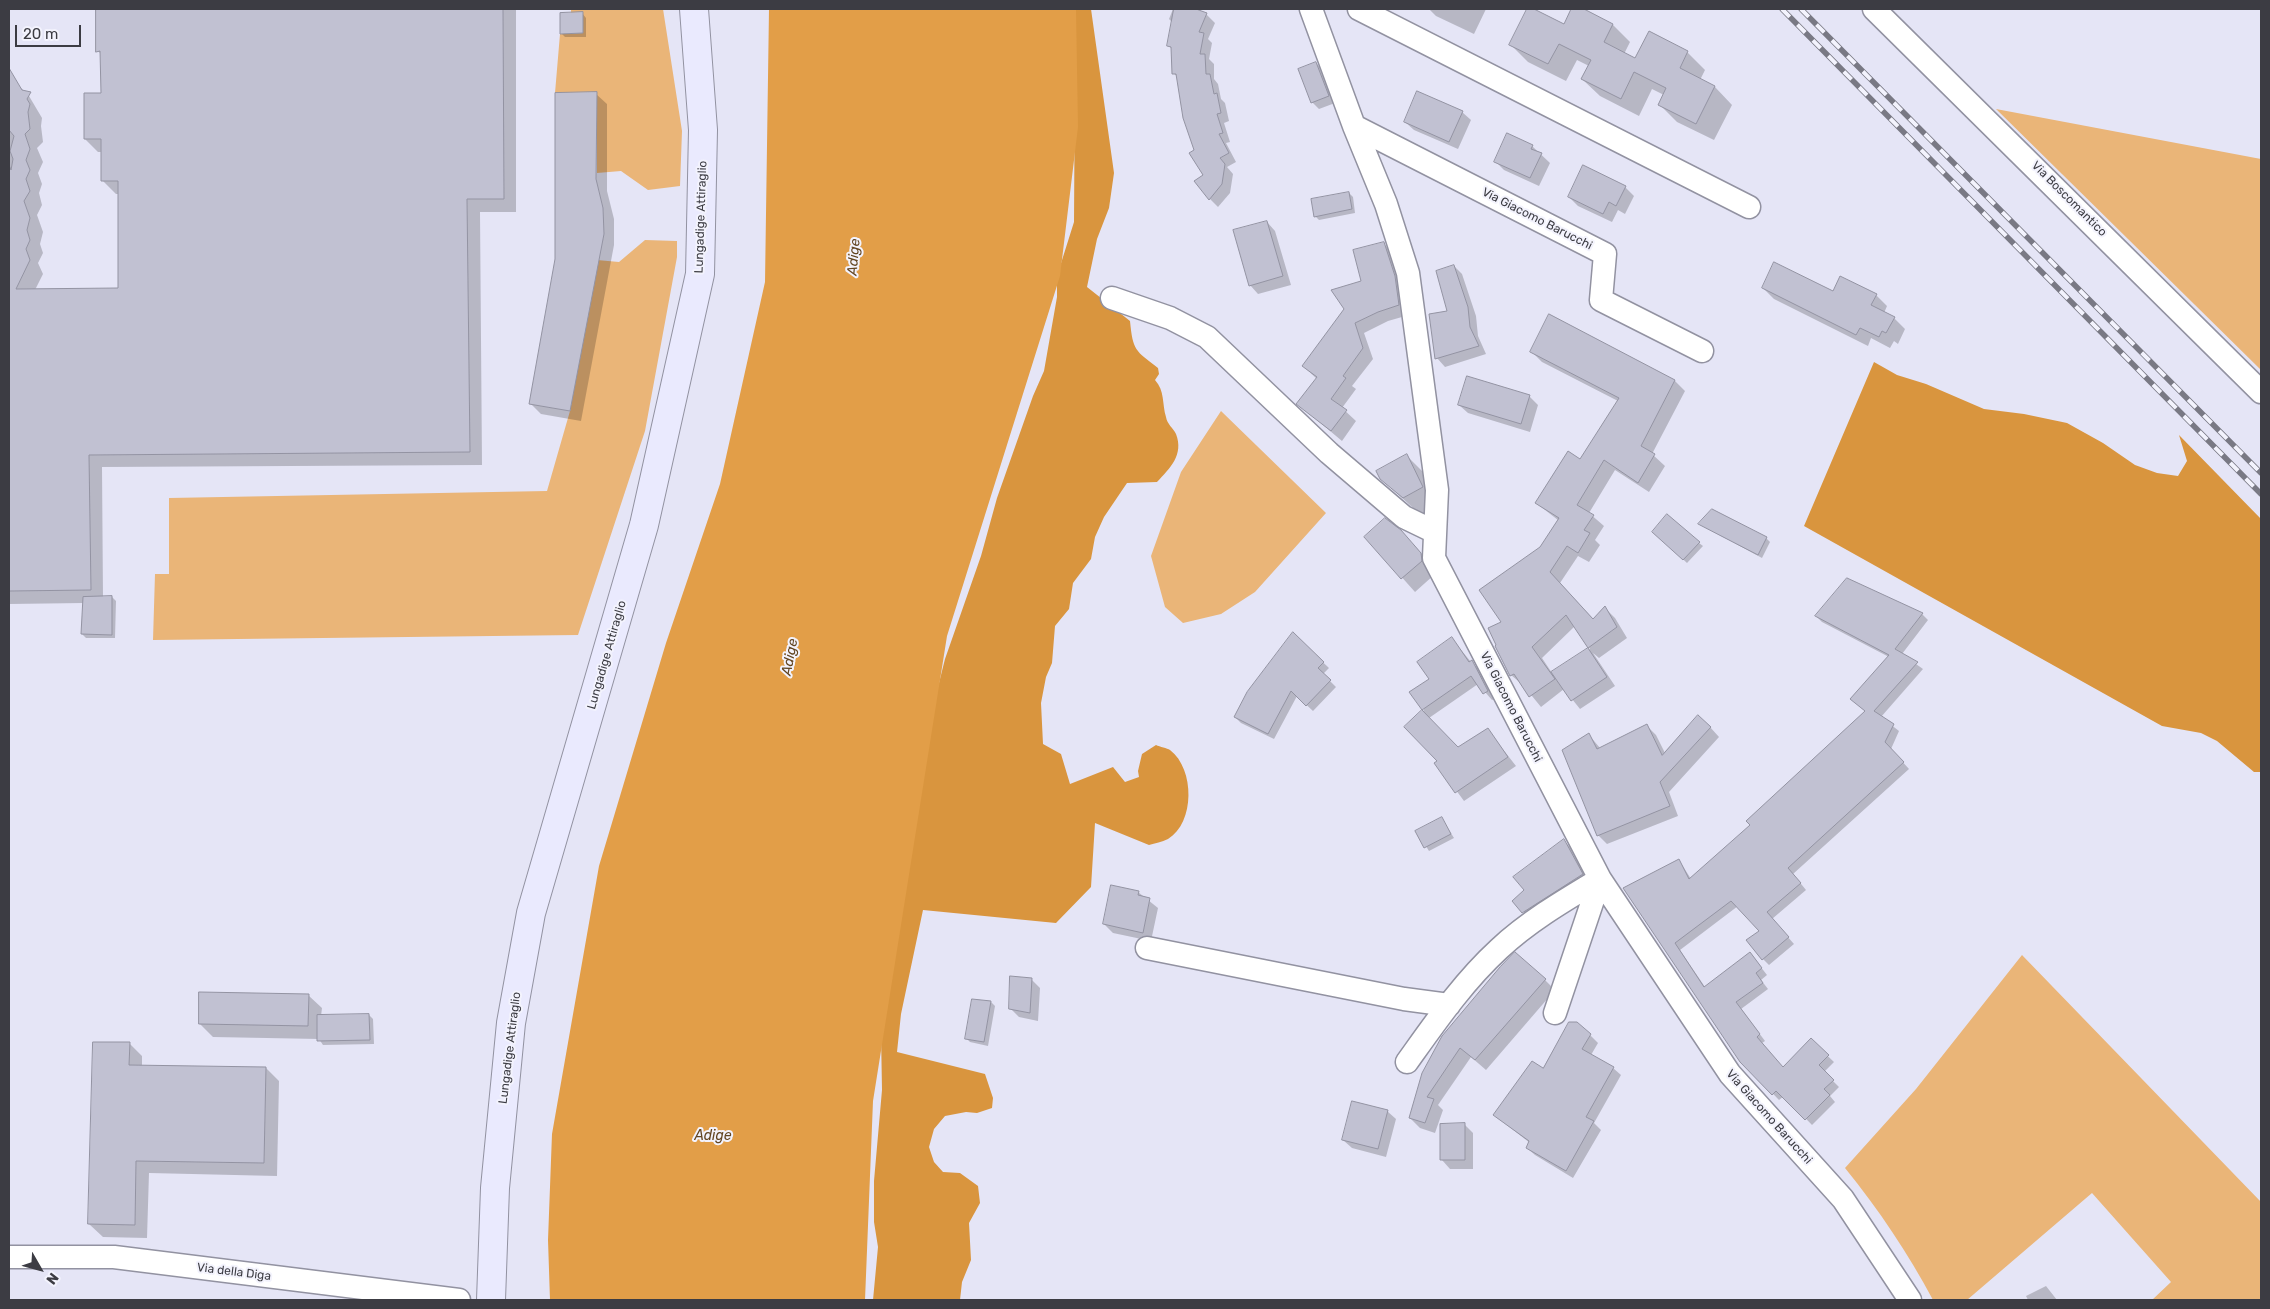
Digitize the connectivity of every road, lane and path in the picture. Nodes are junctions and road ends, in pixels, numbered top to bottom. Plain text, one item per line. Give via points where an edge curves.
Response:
1 (694, 9) edge
2 (1311, 9) edge
3 (1359, 9) edge
4 (1874, 9) edge
5 (1354, 126) junction
6 (1749, 207) dead end
7 (1112, 298) dead end
8 (1702, 351) dead end
9 (2261, 392) edge
10 (1435, 532) junction
11 (1600, 879) junction
12 (1147, 948) dead end
13 (1449, 1005) junction
14 (1555, 1013) dead end
15 (1407, 1062) dead end
16 (9, 1257) edge
17 (459, 1300) edge
18 (491, 1300) edge
19 (1910, 1300) edge

1 - 18 street, Lungadige Attiraglio via 703,130 700,274 644,525 532,913 511,1024 495,1188
2 - 5 street, Via Giacomo Barucchi
3 - 6 street
4 - 9 street, Via Boscomantico
5 - 8 street, Via Giacomo Barucchi via 1604,254 1601,300
5 - 10 street, Via Giacomo Barucchi via 1386,204 1408,273 1437,490
7 - 10 street via 1170,318 1207,338 1329,453 1404,516
10 - 11 street, Via Giacomo Barucchi via 1434,558
11 - 13 street via 1546,912 1499,948
11 - 14 street
11 - 19 street, Via Giacomo Barucchi via 1730,1074 1843,1199
12 - 13 street
13 - 15 street
16 - 17 street, Via della Diga via 114,1257

